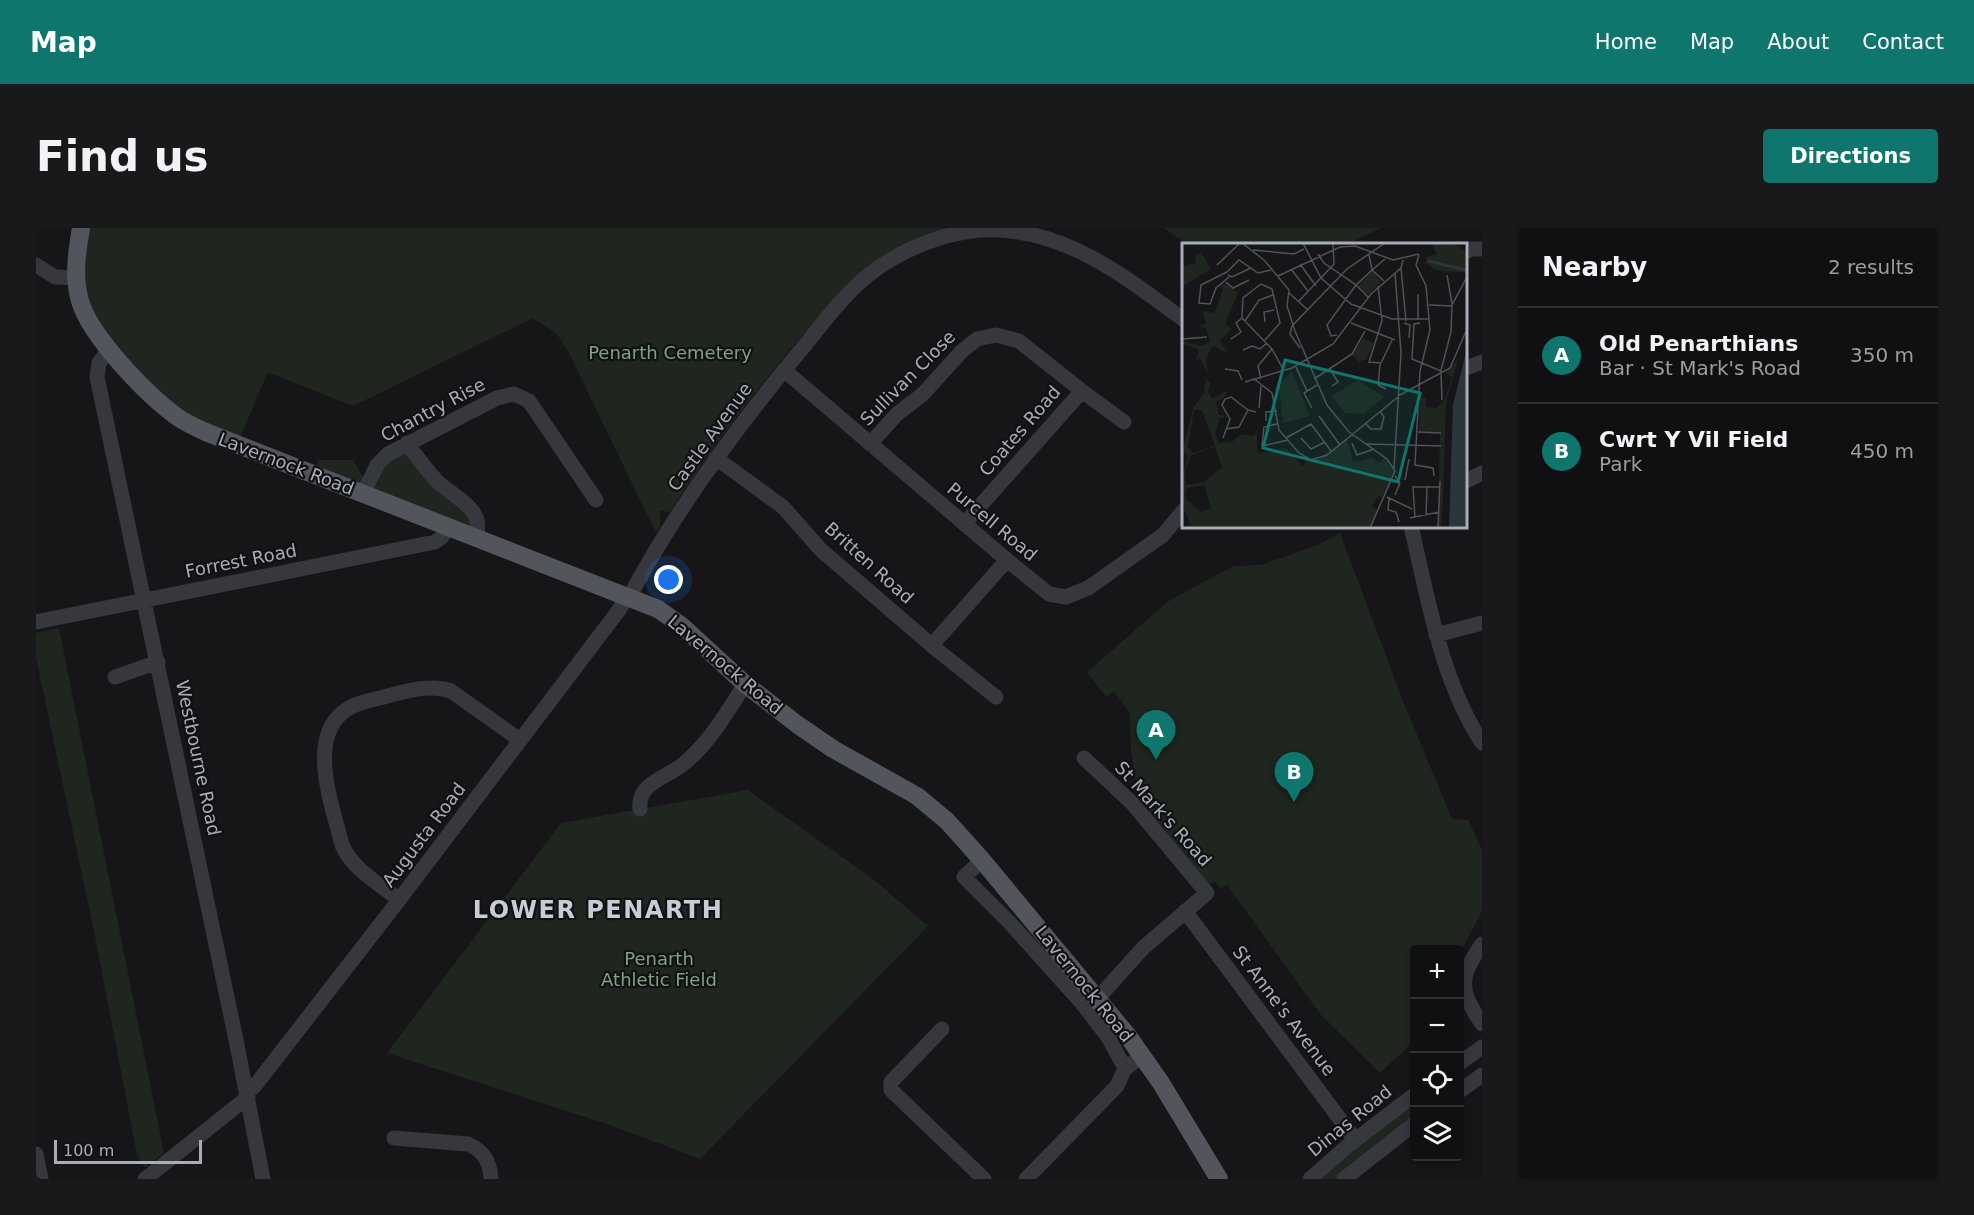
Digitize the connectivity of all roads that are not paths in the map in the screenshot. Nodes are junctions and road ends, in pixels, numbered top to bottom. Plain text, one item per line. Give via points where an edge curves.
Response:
1 (81, 228) edge
2 (1482, 249) edge
3 (1467, 251) edge
4 (36, 265) edge
5 (76, 278) junction
6 (1182, 319) edge
7 (110, 349) junction
8 (1482, 362) edge
9 (1467, 368) edge
10 (784, 370) junction
11 (1082, 391) junction
12 (1124, 422) dead end
13 (407, 443) junction
14 (870, 444) junction
15 (716, 458) junction
16 (1482, 473) edge
17 (1467, 480) edge
18 (363, 494) junction
19 (596, 500) dead end
20 (1182, 512) edge
21 (964, 524) junction
22 (447, 527) junction
23 (1412, 528) edge
24 (475, 538) junction
25 (1007, 560) junction
26 (627, 597) junction
27 (145, 600) junction
28 (36, 622) edge
29 (1482, 623) edge
30 (1436, 635) junction
31 (932, 645) junction
32 (158, 662) junction
33 (115, 677) dead end
34 (745, 684) junction
35 (996, 697) dead end
36 (1481, 739) edge
37 (520, 740) junction
38 (1084, 758) dead end
39 (640, 809) dead end
40 (982, 860) junction
41 (399, 900) junction
42 (1185, 911) junction
43 (1482, 944) edge
44 (1098, 998) junction
45 (1482, 1024) edge
46 (942, 1029) dead end
47 (1482, 1047) edge
48 (1142, 1055) junction
49 (1464, 1060) edge
50 (1127, 1066) junction
51 (1482, 1075) edge
52 (1464, 1088) edge
53 (247, 1094) junction
54 (1410, 1098) edge
55 (1410, 1127) edge
56 (1351, 1134) dead end
57 (394, 1138) dead end
58 (36, 1154) edge
59 (41, 1179) edge
60 (145, 1179) edge
61 (263, 1179) edge
62 (491, 1179) edge
63 (984, 1179) edge
64 (1026, 1179) edge
65 (1220, 1179) edge
66 (1311, 1179) edge
67 (1344, 1179) edge

1 - 5 main road, Lavernock Road
2 - 3 street
4 - 5 street via 55,277
5 - 7 main road, Lavernock Road via 82,308
6 - 10 street, Castle Avenue via 1117,272 1074,249 1022,233 968,231 920,245 876,270 851,291
7 - 18 main road, Lavernock Road via 150,395 182,420 208,434
7 - 27 street, Westbourne Road via 99,363 97,377
8 - 9 street
10 - 14 street, Purcell Road
10 - 15 street, Castle Avenue
11 - 12 street, Sullivan Close
11 - 14 street, Sullivan Close via 1019,340 1002,335 984,337 962,351
11 - 21 street, Coates Road
13 - 18 street, Chantry Rise via 382,459
13 - 19 street, Chantry Rise via 497,398 507,394 520,396 529,401
13 - 24 street via 436,480 472,508 478,524
14 - 21 street, Purcell Road
15 - 26 street, Castle Avenue
15 - 31 street, Britten Road via 783,507 817,545
16 - 17 street
18 - 22 main road, Lavernock Road
20 - 25 street, Purcell Road via 1159,538 1072,595 1058,597 1043,591
21 - 25 street, Purcell Road
22 - 24 main road, Lavernock Road
22 - 27 street, Forrest Road via 435,542
23 - 30 street
24 - 26 main road, Lavernock Road
25 - 31 street
26 - 34 main road, Lavernock Road via 676,621
26 - 37 street, Augusta Road
27 - 28 street, Forrest Road
27 - 32 street, Westbourne Road
29 - 30 street
30 - 36 street via 1447,668
31 - 35 street, Britten Road
32 - 33 street
32 - 53 street, Westbourne Road
34 - 39 street via 694,755 647,787 641,795
34 - 40 main road, Lavernock Road via 823,743 917,796 947,821
37 - 41 street, Augusta Road
37 - 41 street via 441,688 417,688 366,702 338,718 326,739 324,769 342,845 351,861
38 - 42 street, St Mark's Road via 1132,802 1207,893
40 - 44 main road, Lavernock Road
40 - 50 street via 964,877 1081,1002
41 - 53 street, Augusta Road
42 - 44 street, St Mark's Road via 1143,948
42 - 56 street, St Anne's Avenue
43 - 45 street via 1466,973 1464,988
44 - 48 main road, Lavernock Road
46 - 63 street via 891,1082 891,1090
47 - 49 street
48 - 50 street
48 - 65 main road, Lavernock Road
50 - 64 street via 1117,1086
51 - 52 street
53 - 60 street, Augusta Road
53 - 61 street, Westbourne Road
54 - 66 street, Dinas Road
55 - 67 street
57 - 62 street via 476,1147 485,1156
58 - 59 street

